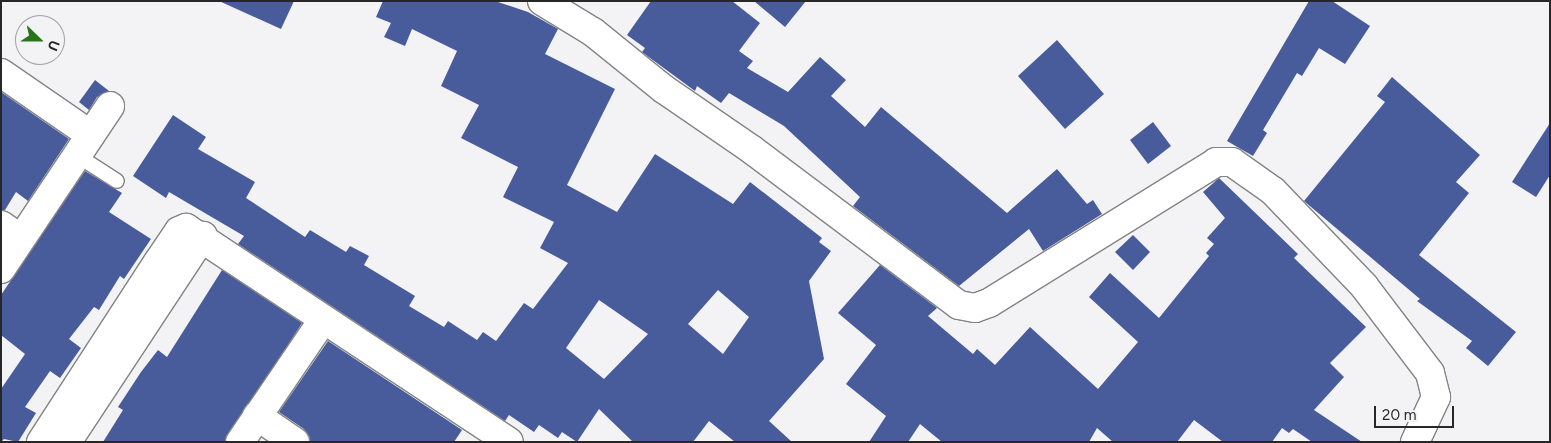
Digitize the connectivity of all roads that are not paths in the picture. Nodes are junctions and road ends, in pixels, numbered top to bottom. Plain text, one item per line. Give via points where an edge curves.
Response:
1 (542, 1) edge
2 (1, 74) edge
3 (110, 106) dead end
4 (84, 146) junction
5 (117, 181) dead end
6 (11, 232) edge
7 (203, 236) junction
8 (1, 269) edge
9 (323, 320) junction
10 (258, 416) junction
11 (41, 442) edge
12 (67, 442) edge
13 (240, 442) edge
14 (295, 442) edge
15 (509, 442) edge
16 (1415, 442) edge

1 - 16 street via 593,32 665,90 751,149 959,305 975,308 989,303 1209,166 1232,162 1273,191 1364,286 1430,373 1436,397
2 - 4 street
3 - 4 street
4 - 5 lane
4 - 6 street
6 - 8 street
7 - 9 street
7 - 11 street via 186,228 179,231
7 - 12 street
9 - 10 street
9 - 15 street
10 - 13 street
10 - 14 street

